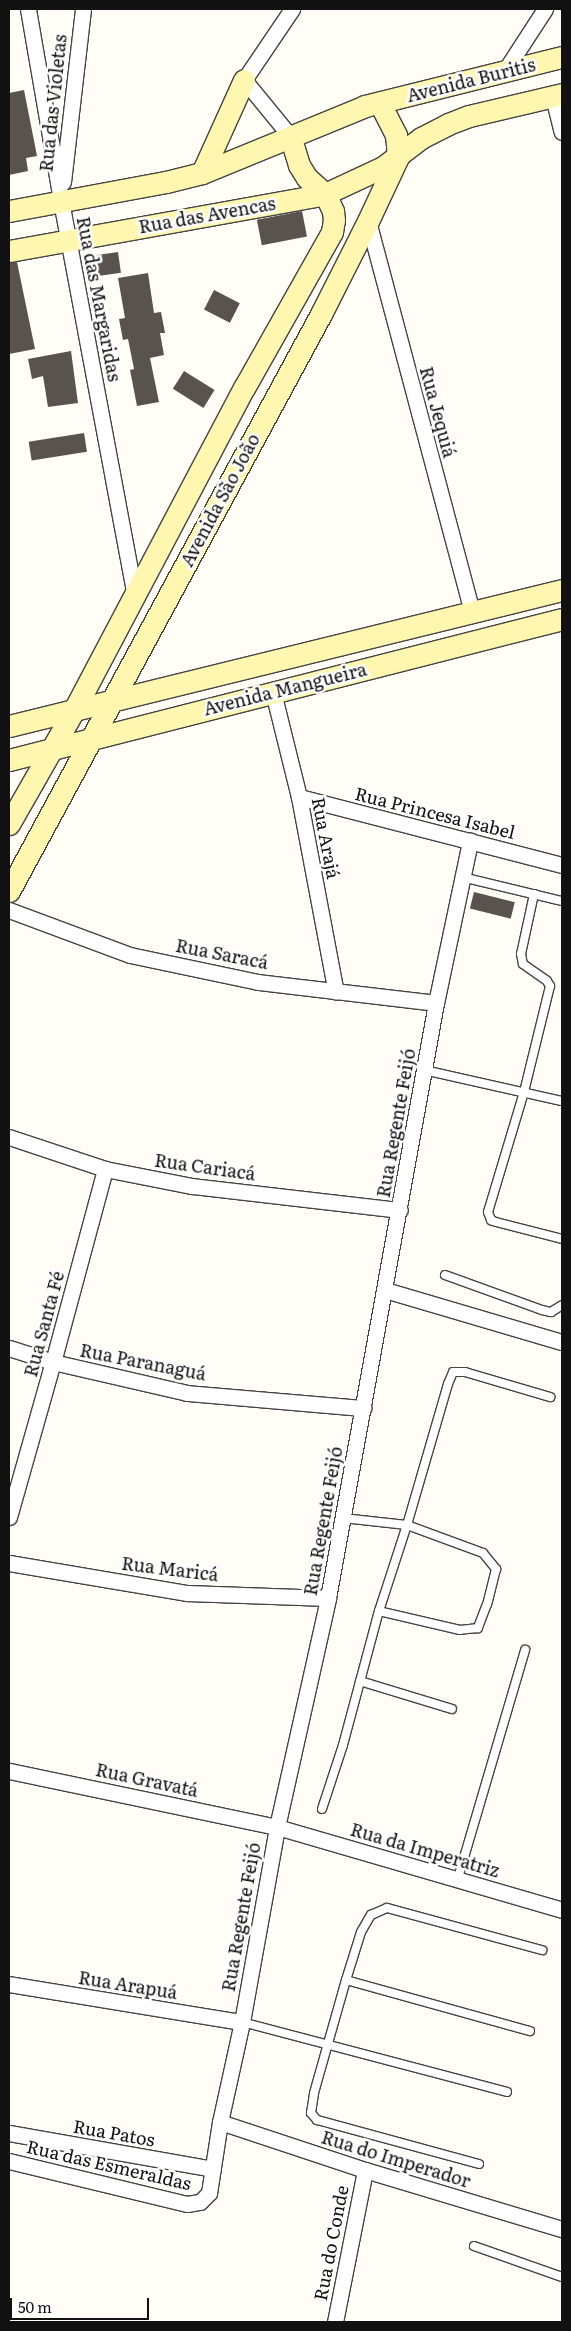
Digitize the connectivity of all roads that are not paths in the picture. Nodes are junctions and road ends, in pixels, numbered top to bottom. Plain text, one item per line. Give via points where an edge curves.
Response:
1 (28, 9) edge
2 (83, 9) edge
3 (292, 9) edge
4 (545, 9) edge
5 (562, 57) edge
6 (506, 69) junction
7 (244, 80) junction
8 (558, 96) edge
9 (380, 104) junction
10 (562, 132) edge
11 (290, 136) junction
12 (398, 157) junction
13 (202, 173) junction
14 (325, 194) junction
15 (61, 201) junction
16 (9, 211) edge
17 (368, 222) junction
18 (69, 241) junction
19 (9, 251) edge
20 (562, 590) edge
21 (135, 596) junction
22 (472, 612) junction
23 (562, 619) edge
24 (273, 692) junction
25 (113, 701) junction
26 (74, 710) junction
27 (9, 726) edge
28 (92, 738) junction
29 (50, 749) junction
30 (9, 760) edge
31 (299, 797) junction
32 (9, 824) edge
33 (470, 841) junction
34 (562, 865) edge
35 (462, 877) junction
36 (9, 891) edge
37 (534, 894) junction
38 (562, 901) edge
39 (9, 910) edge
40 (336, 992) junction
41 (436, 1003) junction
42 (424, 1070) junction
43 (524, 1092) junction
44 (562, 1101) edge
45 (9, 1137) edge
46 (105, 1169) junction
47 (400, 1210) junction
48 (562, 1238) edge
49 (445, 1275) dead end
50 (385, 1290) junction
51 (562, 1306) edge
52 (562, 1342) edge
53 (9, 1348) edge
54 (54, 1362) junction
55 (550, 1397) dead end
56 (362, 1408) junction
57 (9, 1517) edge
58 (343, 1518) junction
59 (407, 1525) junction
60 (9, 1563) edge
61 (328, 1598) junction
62 (380, 1611) junction
63 (525, 1650) dead end
64 (360, 1681) junction
65 (452, 1709) dead end
66 (9, 1771) edge
67 (322, 1809) dead end
68 (277, 1826) junction
69 (458, 1878) junction
70 (562, 1910) edge
71 (542, 1950) dead end
72 (346, 1980) junction
73 (9, 1984) edge
74 (242, 2022) junction
75 (530, 2031) dead end
76 (328, 2045) junction
77 (507, 2092) dead end
78 (220, 2122) junction
79 (9, 2133) edge
80 (9, 2161) edge
81 (479, 2164) dead end
82 (213, 2169) junction
83 (365, 2170) junction
84 (200, 2202) joint
85 (562, 2229) edge
86 (474, 2246) dead end
87 (562, 2277) edge
88 (335, 2322) edge

1 - 15 street, Rua das Margaridas
2 - 15 street, Rua das Violetas
3 - 7 street
4 - 6 street
5 - 6 street, Avenida Buritis
6 - 9 street, Avenida Buritis
7 - 11 street
7 - 13 street
8 - 10 street
8 - 12 street, Avenida Buritis via 469,116 448,124 421,138
9 - 11 street via 365,106
9 - 12 street via 396,135
11 - 13 street
11 - 14 street, Avenida São João via 299,165 307,178
12 - 14 street, Rua das Avencas
12 - 17 street, Avenida São João
13 - 15 street
14 - 18 street, Rua das Avencas
14 - 21 street, Avenida São João via 333,211 332,232 244,388
15 - 16 street
15 - 18 street, Rua das Margaridas
17 - 22 street, Rua Jequiá
17 - 25 street, Avenida São João
18 - 19 street, Rua das Avencas
18 - 21 street, Rua das Margaridas
20 - 22 street, Avenida Mangueira
21 - 26 street, Avenida São João
22 - 25 street, Avenida Mangueira
23 - 24 street, Avenida Mangueira
24 - 28 street, Avenida Mangueira
24 - 31 street, Rua Arajá
25 - 26 street, Avenida Mangueira
25 - 28 street, Avenida São João
26 - 27 street, Avenida Mangueira
26 - 29 street, Avenida São João
28 - 29 street, Avenida Mangueira
28 - 36 street, Avenida São João
29 - 30 street, Avenida Mangueira
29 - 32 street, Avenida São João
31 - 33 street, Rua Princesa Isabel
31 - 40 street, Rua Arajá
33 - 34 street, Rua Princesa Isabel
33 - 35 street, Rua Regente Feijó
35 - 37 lane
35 - 41 street, Rua Regente Feijó
37 - 38 lane
37 - 43 lane via 521,954 523,964 550,986
39 - 40 street, Rua Saracá via 130,955 258,982
40 - 41 street, Rua Saracá
41 - 42 street, Rua Regente Feijó
42 - 43 lane
42 - 47 street, Rua Regente Feijó
43 - 44 lane
43 - 48 lane via 488,1212 496,1222
45 - 46 street, Rua Cariacá
46 - 47 street, Rua Cariacá via 192,1186
46 - 54 street, Rua Santa Fé
47 - 50 street, Rua Regente Feijó
49 - 51 lane via 542,1310 551,1312
50 - 52 street
50 - 56 street, Rua Regente Feijó
53 - 54 street, Rua Paranaguá
54 - 56 street, Rua Paranaguá via 187,1393
54 - 57 street, Rua Santa Fé
55 - 59 lane via 465,1372 454,1372
56 - 58 street, Rua Regente Feijó
58 - 59 lane
58 - 61 street, Rua Regente Feijó
59 - 62 lane
59 - 62 lane via 483,1553 496,1569 487,1604 478,1628 460,1630
60 - 61 street, Rua Maricá via 187,1593
61 - 68 street, Rua Regente Feijó
62 - 64 lane
63 - 69 lane
64 - 65 lane
64 - 67 lane
66 - 68 street, Rua Gravatá
68 - 69 street, Rua da Imperatriz
68 - 74 street, Rua Regente Feijó
69 - 70 street, Rua da Imperatriz
71 - 72 lane via 387,1908 371,1915 361,1932
72 - 75 lane
72 - 76 lane
73 - 74 street, Rua Arapuá
74 - 76 lane
74 - 78 street, Rua Regente Feijó
76 - 77 lane
76 - 81 lane via 311,2113 317,2120
78 - 82 street, Rua Regente Feijó
78 - 83 street, Rua do Imperador
79 - 82 street, Rua Patos
80 - 84 street, Rua das Esmeraldas via 188,2204
82 - 84 street, Rua Regente Feijó via 210,2193
83 - 85 street, Rua do Imperador
83 - 88 street, Rua do Conde
86 - 87 lane

